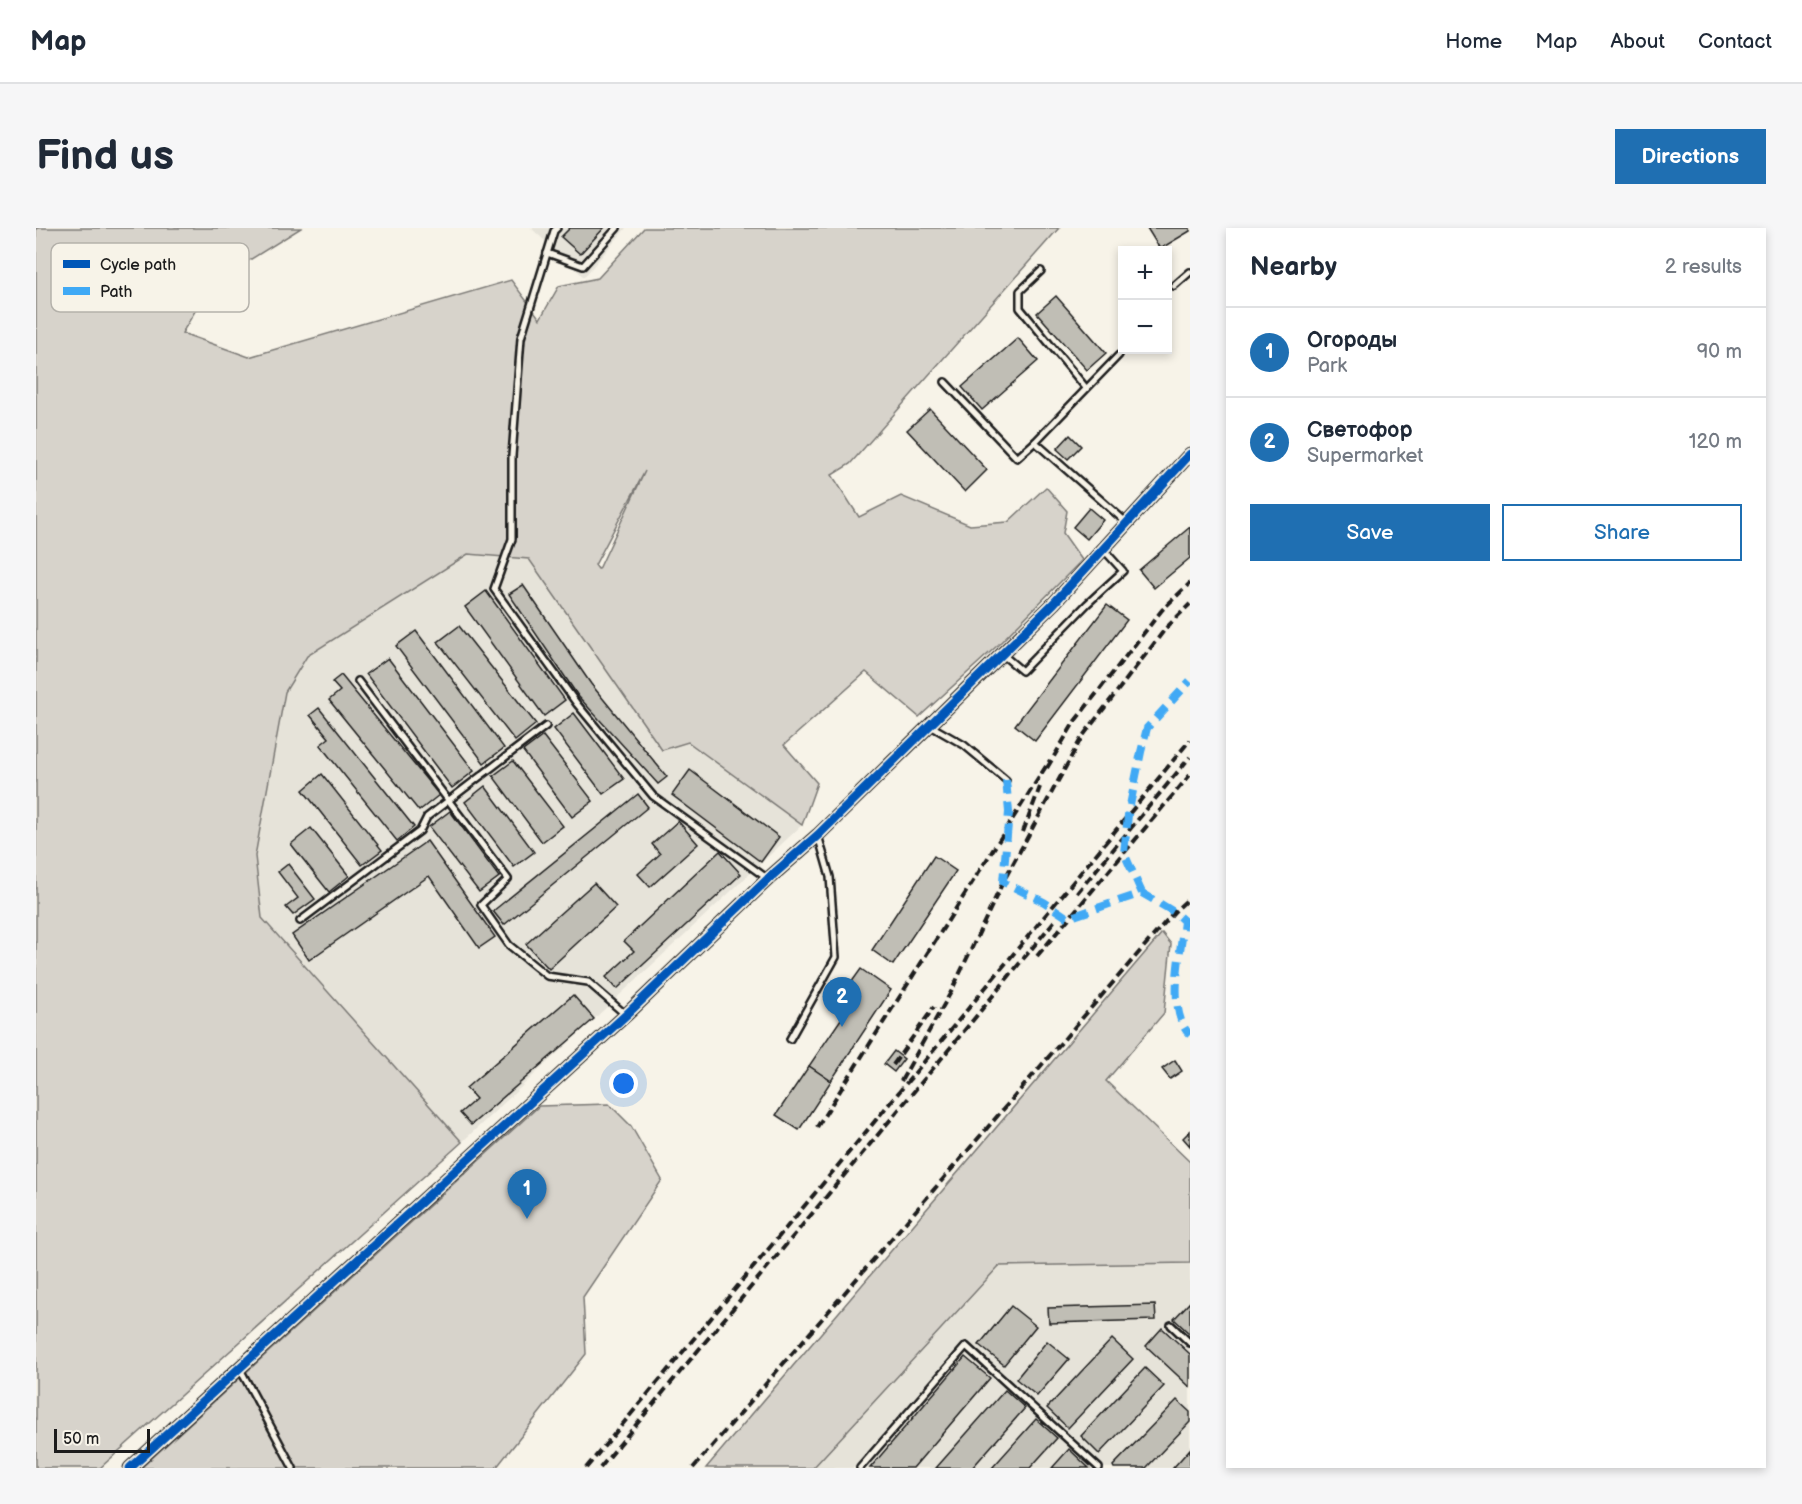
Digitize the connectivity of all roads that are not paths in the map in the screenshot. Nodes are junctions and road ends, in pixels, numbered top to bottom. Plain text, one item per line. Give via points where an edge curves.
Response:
1 (557, 228) edge
2 (617, 228) edge
3 (547, 253) junction
4 (1041, 271) dead end
5 (1190, 272) edge
6 (1174, 286) dead end
7 (1119, 355) dead end
8 (945, 382) dead end
9 (1086, 388) junction
10 (1035, 442) junction
11 (1190, 454) edge
12 (1126, 523) junction
13 (1104, 550) junction
14 (1003, 655) junction
15 (358, 681) dead end
16 (929, 725) junction
17 (546, 726) dead end
18 (1006, 780) dead end
19 (448, 800) junction
20 (818, 835) junction
21 (768, 879) junction
22 (300, 921) dead end
23 (626, 1015) junction
24 (790, 1039) dead end
25 (1171, 1325) dead end
26 (1190, 1343) edge
27 (239, 1367) junction
28 (130, 1468) edge
29 (293, 1468) edge
30 (860, 1468) edge
31 (1099, 1468) edge

1 - 3 lane
2 - 3 lane via 583,266
3 - 21 lane via 520,338 512,456 512,539 494,589 577,704 653,796
4 - 9 lane via 1020,291 1020,308
5 - 6 lane
7 - 9 lane
8 - 10 lane via 1017,458
9 - 10 lane
10 - 12 lane
11 - 12 street
12 - 13 street
13 - 14 street
13 - 14 lane via 1123,571 1022,671
14 - 16 street
15 - 19 lane
16 - 18 lane via 964,745
16 - 20 street
17 - 19 lane
19 - 22 lane via 427,817 420,831
19 - 23 lane via 508,879 481,905 509,945 547,976 588,982
20 - 21 street
20 - 24 lane via 830,877 836,957
21 - 23 street
23 - 27 street
25 - 26 lane
27 - 28 street
27 - 29 lane
30 - 31 lane via 966,1346

